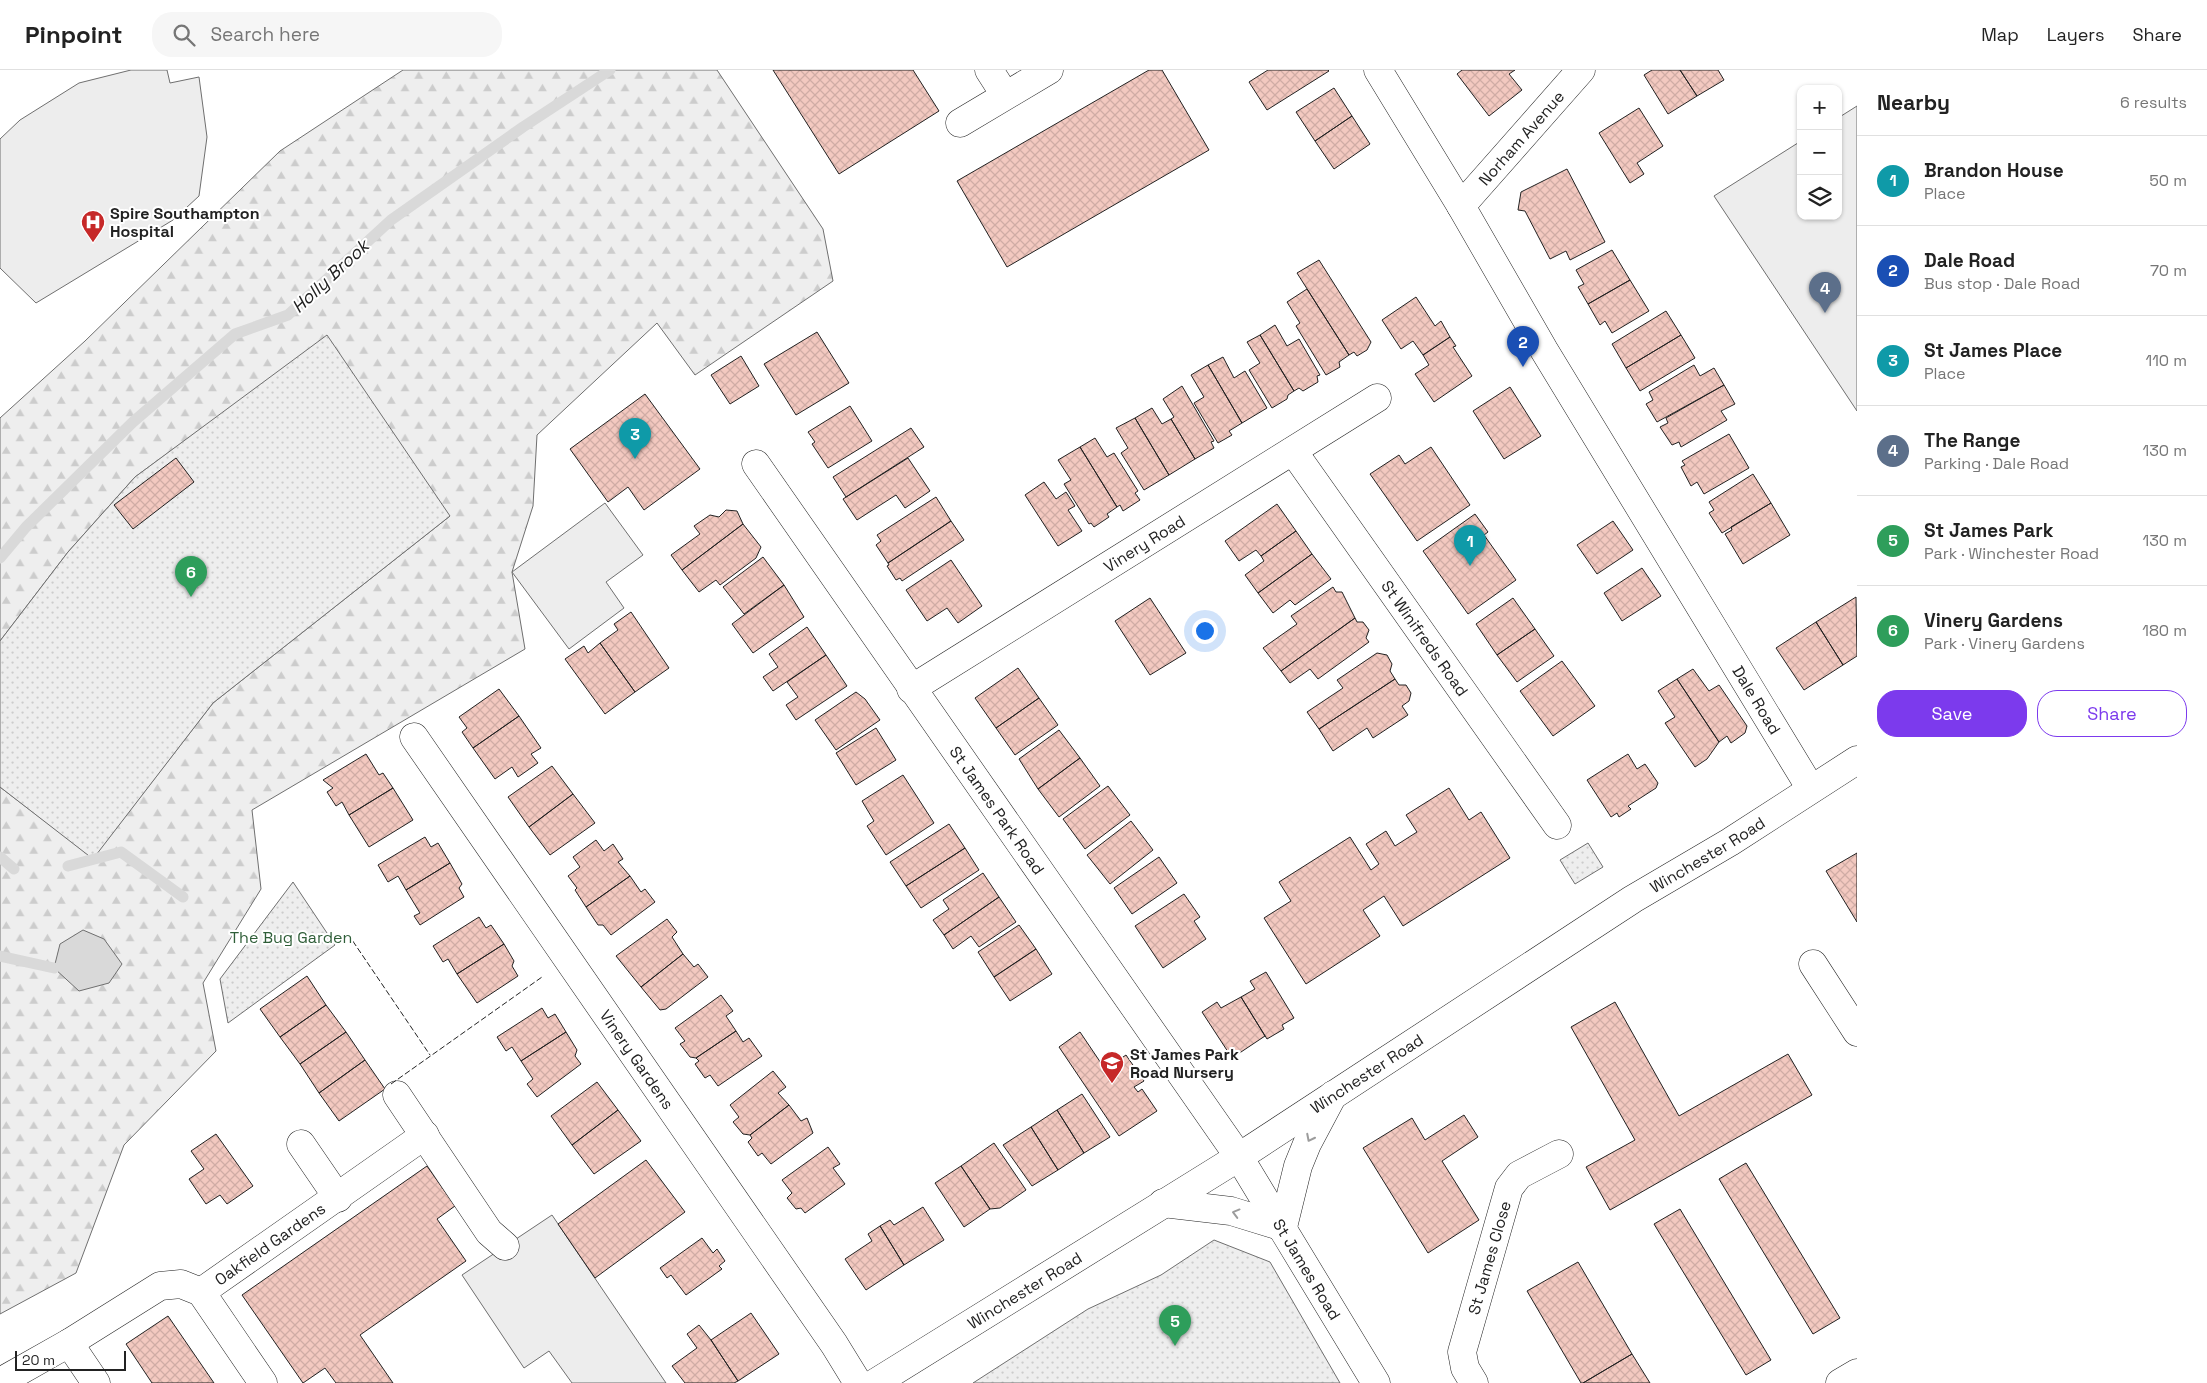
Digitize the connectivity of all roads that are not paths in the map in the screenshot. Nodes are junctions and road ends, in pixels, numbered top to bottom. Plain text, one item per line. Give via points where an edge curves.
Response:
1 (989, 70) edge
2 (1049, 70) edge
3 (1378, 70) edge
4 (1581, 70) edge
5 (1005, 95) junction
6 (960, 123) dead end
7 (1461, 206) junction
8 (1377, 398) dead end
9 (1293, 451) junction
10 (756, 464) dead end
11 (911, 689) junction
12 (414, 737) dead end
13 (1857, 760) edge
14 (1811, 789) junction
15 (1557, 825) dead end
16 (1813, 964) dead end
17 (1857, 1032) edge
18 (397, 1095) dead end
19 (1333, 1095) junction
20 (425, 1135) junction
21 (301, 1144) dead end
22 (1559, 1154) dead end
23 (1239, 1157) junction
24 (338, 1198) junction
25 (1163, 1203) junction
26 (1283, 1227) junction
27 (505, 1246) dead end
28 (201, 1292) junction
29 (69, 1343) junction
30 (1857, 1373) edge
31 (0, 1382) edge
32 (96, 1383) edge
33 (263, 1383) edge
34 (858, 1383) edge
35 (875, 1383) edge
36 (1376, 1383) edge
37 (1474, 1383) edge
38 (1840, 1383) edge

1 - 5 street
2 - 5 street
3 - 7 street, Dale Road
4 - 7 street, Norham Avenue
5 - 6 street
7 - 14 street, Dale Road via 1544,350
8 - 9 street, Vinery Road
9 - 11 street, Vinery Road
9 - 15 street, St Winifreds Road
10 - 11 street, St James Park Road
11 - 23 street, St James Park Road
12 - 34 street, Vinery Gardens
13 - 14 street, Winchester Road
14 - 19 street, Winchester Road via 1730,842 1633,899
16 - 17 street
18 - 20 street
19 - 23 street, Winchester Road
19 -> 26 street via 1298,1166
20 - 24 street, Oakfield Gardens
20 - 27 street via 489,1232
21 - 24 street, Oakfield Gardens
22 - 37 street, St James Close via 1519,1176 1509,1188 1462,1352 1465,1368
23 - 25 street, Winchester Road
23 - 26 street, St James Road
24 - 28 street, Oakfield Gardens
26 -> 25 street via 1231,1211
25 - 35 street, Winchester Road
26 - 36 street, St James Road
28 - 29 street via 182,1284 160,1286
28 - 33 street
29 - 31 street
29 - 32 street
30 - 38 street

